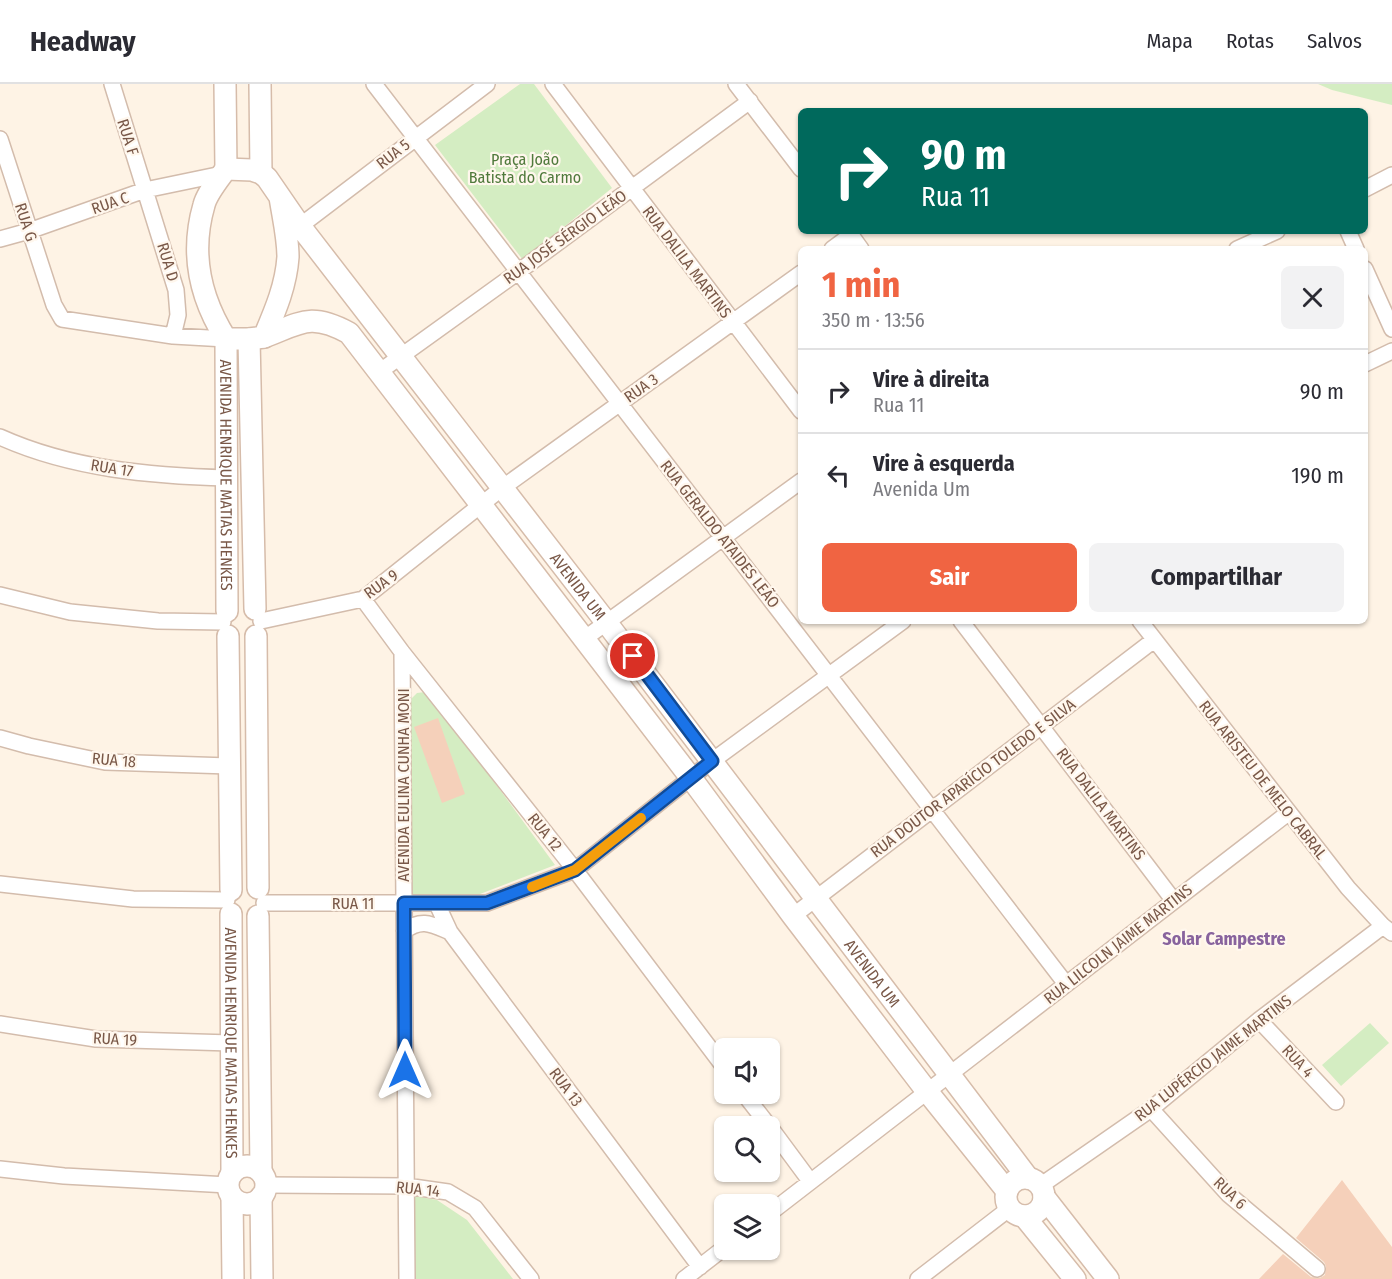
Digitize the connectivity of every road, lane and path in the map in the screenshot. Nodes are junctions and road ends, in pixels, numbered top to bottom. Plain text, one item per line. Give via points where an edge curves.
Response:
1 (112, 84) edge
2 (225, 84) edge
3 (260, 84) edge
4 (374, 84) edge
5 (487, 84) edge
6 (553, 84) edge
7 (736, 84) edge
8 (750, 101) junction
9 (415, 137) junction
10 (0, 139) edge
11 (798, 165) edge
12 (224, 171) junction
13 (261, 173) junction
14 (1392, 175) edge
15 (1368, 187) edge
16 (632, 189) junction
17 (146, 190) junction
18 (280, 197) junction
19 (300, 226) junction
20 (29, 231) junction
21 (848, 234) edge
22 (1270, 234) edge
23 (0, 239) edge
24 (835, 246) edge
25 (1244, 246) edge
26 (518, 272) junction
27 (798, 275) edge
28 (1368, 276) edge
29 (734, 323) junction
30 (1392, 329) edge
31 (173, 336) junction
32 (256, 338) junction
33 (226, 339) junction
34 (1392, 351) edge
35 (400, 356) junction
36 (1368, 363) edge
37 (379, 372) junction
38 (619, 404) junction
39 (798, 407) edge
40 (0, 437) edge
41 (228, 478) junction
42 (798, 483) edge
43 (502, 488) junction
44 (482, 506) junction
45 (723, 539) junction
46 (0, 595) edge
47 (363, 599) junction
48 (257, 622) junction
49 (606, 622) junction
50 (226, 623) junction
51 (899, 624) edge
52 (963, 624) edge
53 (1142, 624) edge
54 (584, 639) junction
55 (1154, 640) junction
56 (402, 652) junction
57 (828, 675) junction
58 (1041, 726) junction
59 (0, 738) edge
60 (712, 761) junction
61 (229, 766) junction
62 (691, 778) junction
63 (931, 809) junction
64 (1288, 813) junction
65 (575, 870) junction
66 (0, 884) edge
67 (815, 897) junction
68 (1174, 900) junction
69 (229, 901) junction
70 (260, 902) junction
71 (404, 903) junction
72 (436, 904) junction
73 (793, 916) junction
74 (1388, 930) edge
75 (404, 931) junction
76 (450, 932) junction
77 (1066, 984) junction
78 (1259, 1020) junction
79 (0, 1024) edge
80 (231, 1043) junction
81 (714, 1054) edge
82 (948, 1073) junction
83 (926, 1090) junction
84 (1336, 1102) dead end
85 (752, 1104) edge
86 (1151, 1109) junction
87 (761, 1116) edge
88 (780, 1141) edge
89 (0, 1169) edge
90 (810, 1181) junction
91 (231, 1185) junction
92 (262, 1185) junction
93 (406, 1186) junction
94 (1037, 1187) junction
95 (780, 1205) edge
96 (1014, 1205) junction
97 (714, 1256) edge
98 (700, 1267) junction
99 (1317, 1269) dead end
100 (233, 1279) edge
101 (261, 1279) edge
102 (407, 1279) edge
103 (531, 1279) edge
104 (684, 1279) edge
105 (918, 1279) edge
106 (1075, 1279) edge
107 (1108, 1279) edge

1 - 17 street, RUA F
2 - 12 street
3 - 13 street
4 - 9 street, RUA GERALDO ATAIDES LEÃO
5 - 9 street, RUA 5
6 - 16 street, RUA DALILA MARTINS
7 - 8 street
8 - 11 street
8 - 16 street, RUA JOSÉ SÉRGIO LEÃO
9 - 19 street, RUA 5
9 - 26 street, RUA GERALDO ATAIDES LEÃO
10 - 20 street, RUA G
12 - 13 street
12 - 17 street, RUA C
12 - 33 street via 204,203 197,251 203,292
13 - 18 street, AVENIDA UM
14 - 15 street
16 - 26 street, RUA JOSÉ SÉRGIO LEÃO
16 - 29 street, RUA DALILA MARTINS
17 - 20 street, RUA C
17 - 31 street, RUA D via 176,290 178,315
18 - 19 street, AVENIDA UM
18 - 32 street via 288,256 281,295
19 - 35 street, AVENIDA UM
20 - 23 street, RUA C
20 - 31 street, RUA G via 62,319
21 - 24 street
22 - 25 street
26 - 35 street, RUA JOSÉ SÉRGIO LEÃO
26 - 38 street, RUA GERALDO ATAIDES LEÃO
27 - 29 street, RUA 3
28 - 30 street
29 - 38 street, RUA 3
29 - 39 street, RUA DALILA MARTINS
31 - 33 street
32 - 33 street
32 - 37 street, AVENIDA UM via 304,321 318,321 349,333
32 - 48 street, AVENIDA HENRIQUE MATIAS HENKES
33 - 41 street, AVENIDA HENRIQUE MATIAS HENKES
34 - 36 street
35 - 37 street, RUA JOSÉ SÉRGIO LEÃO
35 - 43 street, AVENIDA UM
37 - 44 street, AVENIDA UM
38 - 43 street, RUA 3
38 - 45 street, RUA GERALDO ATAIDES LEÃO
40 - 41 street, RUA 17 via 28,449 99,467
41 - 50 street, AVENIDA HENRIQUE MATIAS HENKES
42 - 45 street
43 - 44 street, RUA 3
43 - 49 street, AVENIDA UM
44 - 47 street, RUA 9
44 - 54 street, AVENIDA UM
45 - 49 street
45 - 57 street, RUA GERALDO ATAIDES LEÃO
46 - 50 street via 70,612
47 - 48 street, RUA 9
47 - 56 street, RUA 12
48 - 50 street via 248,605 240,604
48 - 50 street via 248,642 235,641
48 - 70 street, AVENIDA HENRIQUE MATIAS HENKES
49 - 54 street
49 - 60 street, AVENIDA UM
50 - 61 street, AVENIDA HENRIQUE MATIAS HENKES
51 - 57 street, RUA 11
52 - 58 street, RUA DALILA MARTINS
53 - 55 street, RUA ARISTEU DE MELO CABRAL
54 - 62 street, AVENIDA UM
55 - 58 street, RUA DOUTOR APARÍCIO TOLEDO E SILVA
55 - 64 street, RUA ARISTEU DE MELO CABRAL
56 - 65 street, RUA 12
56 - 71 street, AVENIDA EULINA CUNHA MONI
57 - 60 street, RUA 11
57 - 63 street, RUA GERALDO ATAIDES LEÃO
58 - 63 street, RUA DOUTOR APARÍCIO TOLEDO E SILVA
58 - 68 street, RUA DALILA MARTINS
59 - 61 street, RUA 18 via 105,762
60 - 62 street, RUA 11
60 - 67 street, AVENIDA UM
61 - 69 street, AVENIDA HENRIQUE MATIAS HENKES
62 - 65 street, RUA 11
62 - 73 street, AVENIDA UM
63 - 67 street, RUA DOUTOR APARÍCIO TOLEDO E SILVA
63 - 77 street, RUA GERALDO ATAIDES LEÃO
64 - 68 street, RUA LILCOLN JAIME MARTINS
64 - 74 street, RUA ARISTEU DE MELO CABRAL via 1348,888
65 - 72 street, RUA 11 via 487,903
65 - 81 street, RUA 12
66 - 69 street via 133,899
67 - 73 street, RUA DOUTOR APARÍCIO TOLEDO E SILVA
67 - 82 street, AVENIDA UM
68 - 77 street, RUA LILCOLN JAIME MARTINS
69 - 70 street via 238,920 245,921
69 - 70 street via 236,885 243,883 251,884
69 - 80 street, AVENIDA HENRIQUE MATIAS HENKES
70 - 71 street, RUA 11
70 - 92 street, AVENIDA HENRIQUE MATIAS HENKES
71 - 72 street, RUA 11
71 - 75 street, AVENIDA EULINA CUNHA MONI
72 - 76 street, RUA 13
73 - 83 street, AVENIDA UM
74 - 78 street, RUA LUPÉRCIO JAIME MARTINS
75 - 76 street via 418,923
75 - 93 street, AVENIDA EULINA CUNHA MONI
76 - 98 street, RUA 13
77 - 82 street, RUA LILCOLN JAIME MARTINS
78 - 84 street, RUA 4
78 - 86 street, RUA LUPÉRCIO JAIME MARTINS
79 - 80 street, RUA 19 via 96,1039
80 - 91 street, AVENIDA HENRIQUE MATIAS HENKES
82 - 83 street, RUA LILCOLN JAIME MARTINS
82 - 94 street, AVENIDA UM
83 - 90 street
83 - 96 street, AVENIDA UM
85 - 87 street
86 - 94 street, RUA LUPÉRCIO JAIME MARTINS
86 - 99 street, RUA 6 via 1228,1194
88 - 90 street
89 - 91 street
90 - 95 street
91 - 92 street via 245,1166 253,1166
91 - 92 street via 240,1203 246,1204 253,1203
91 - 100 street, AVENIDA HENRIQUE MATIAS HENKES
92 - 93 street, RUA 14
92 - 101 street, AVENIDA HENRIQUE MATIAS HENKES
93 - 102 street, AVENIDA EULINA CUNHA MONI
93 - 103 street, RUA 14 via 448,1192 474,1208
94 - 96 street via 1016,1180
94 - 96 street via 1042,1204 1038,1211
94 - 107 street, AVENIDA UM
96 - 105 street
96 - 106 street, AVENIDA UM
97 - 98 street
98 - 104 street

